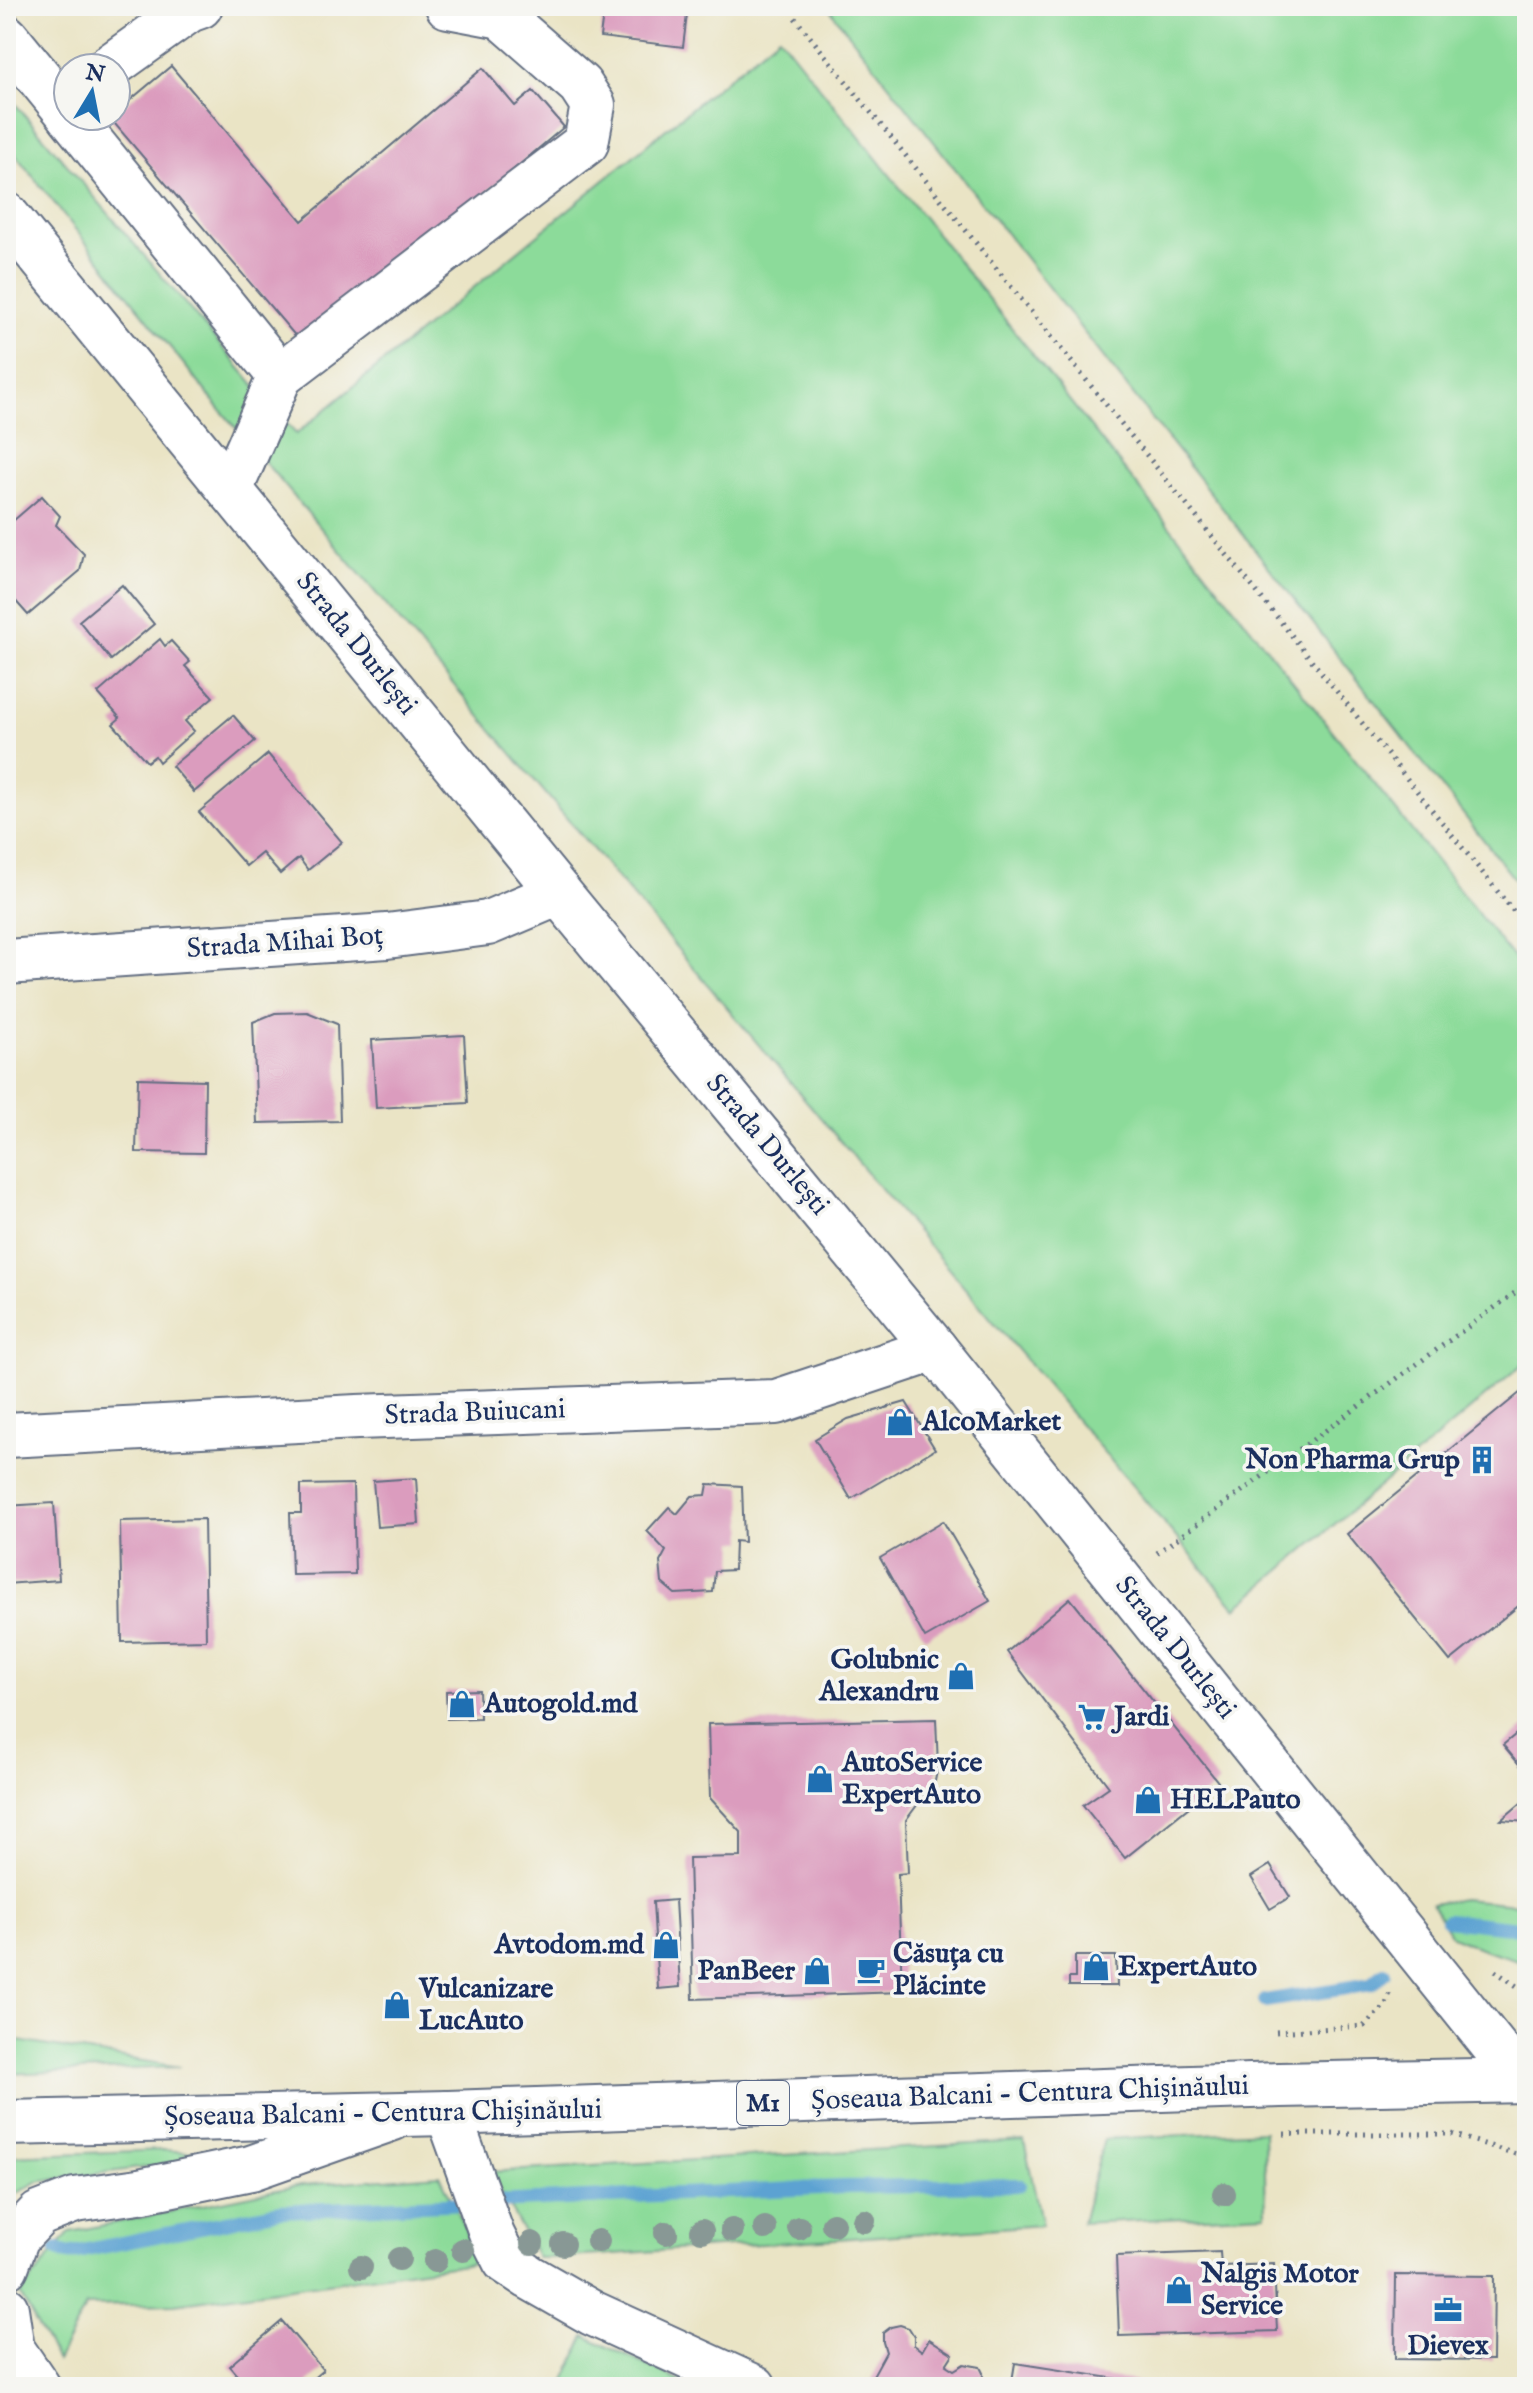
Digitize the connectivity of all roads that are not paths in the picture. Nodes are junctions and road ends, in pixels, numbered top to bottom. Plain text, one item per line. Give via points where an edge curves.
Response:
1 (200, 6) edge
2 (448, 6) edge
3 (6, 37) edge
4 (130, 52) edge
5 (52, 91) edge
6 (86, 132) edge
7 (6, 215) edge
8 (280, 376) junction
9 (230, 490) junction
10 (559, 893) junction
11 (6, 962) edge
12 (935, 1349) junction
13 (6, 1435) edge
14 (1524, 2080) edge
15 (429, 2113) junction
16 (6, 2123) edge
17 (6, 2267) edge
18 (6, 2309) edge
19 (38, 2387) edge
20 (754, 2387) edge

1 - 4 main road
2 - 8 main road via 501,16 580,85 593,105 586,143
3 - 5 main road
6 - 8 main road
7 - 9 main road, Strada Durlești
8 - 9 main road
9 - 10 main road, Strada Durlești
10 - 11 main road, Strada Mihai Boț via 488,923 387,936
10 - 12 main road, Strada Durlești
12 - 13 main road, Strada Buiucani via 776,1402
12 - 14 main road, Strada Durlești
14 - 15 main road, Șoseaua Balcani - Centura Chișinăului / M1
15 - 16 main road, Șoseaua Balcani - Centura Chișinăului / M1
15 - 17 main road via 251,2168 75,2200 39,2214 17,2237
15 - 20 main road via 505,2261 592,2313
18 - 19 main road via 12,2349

